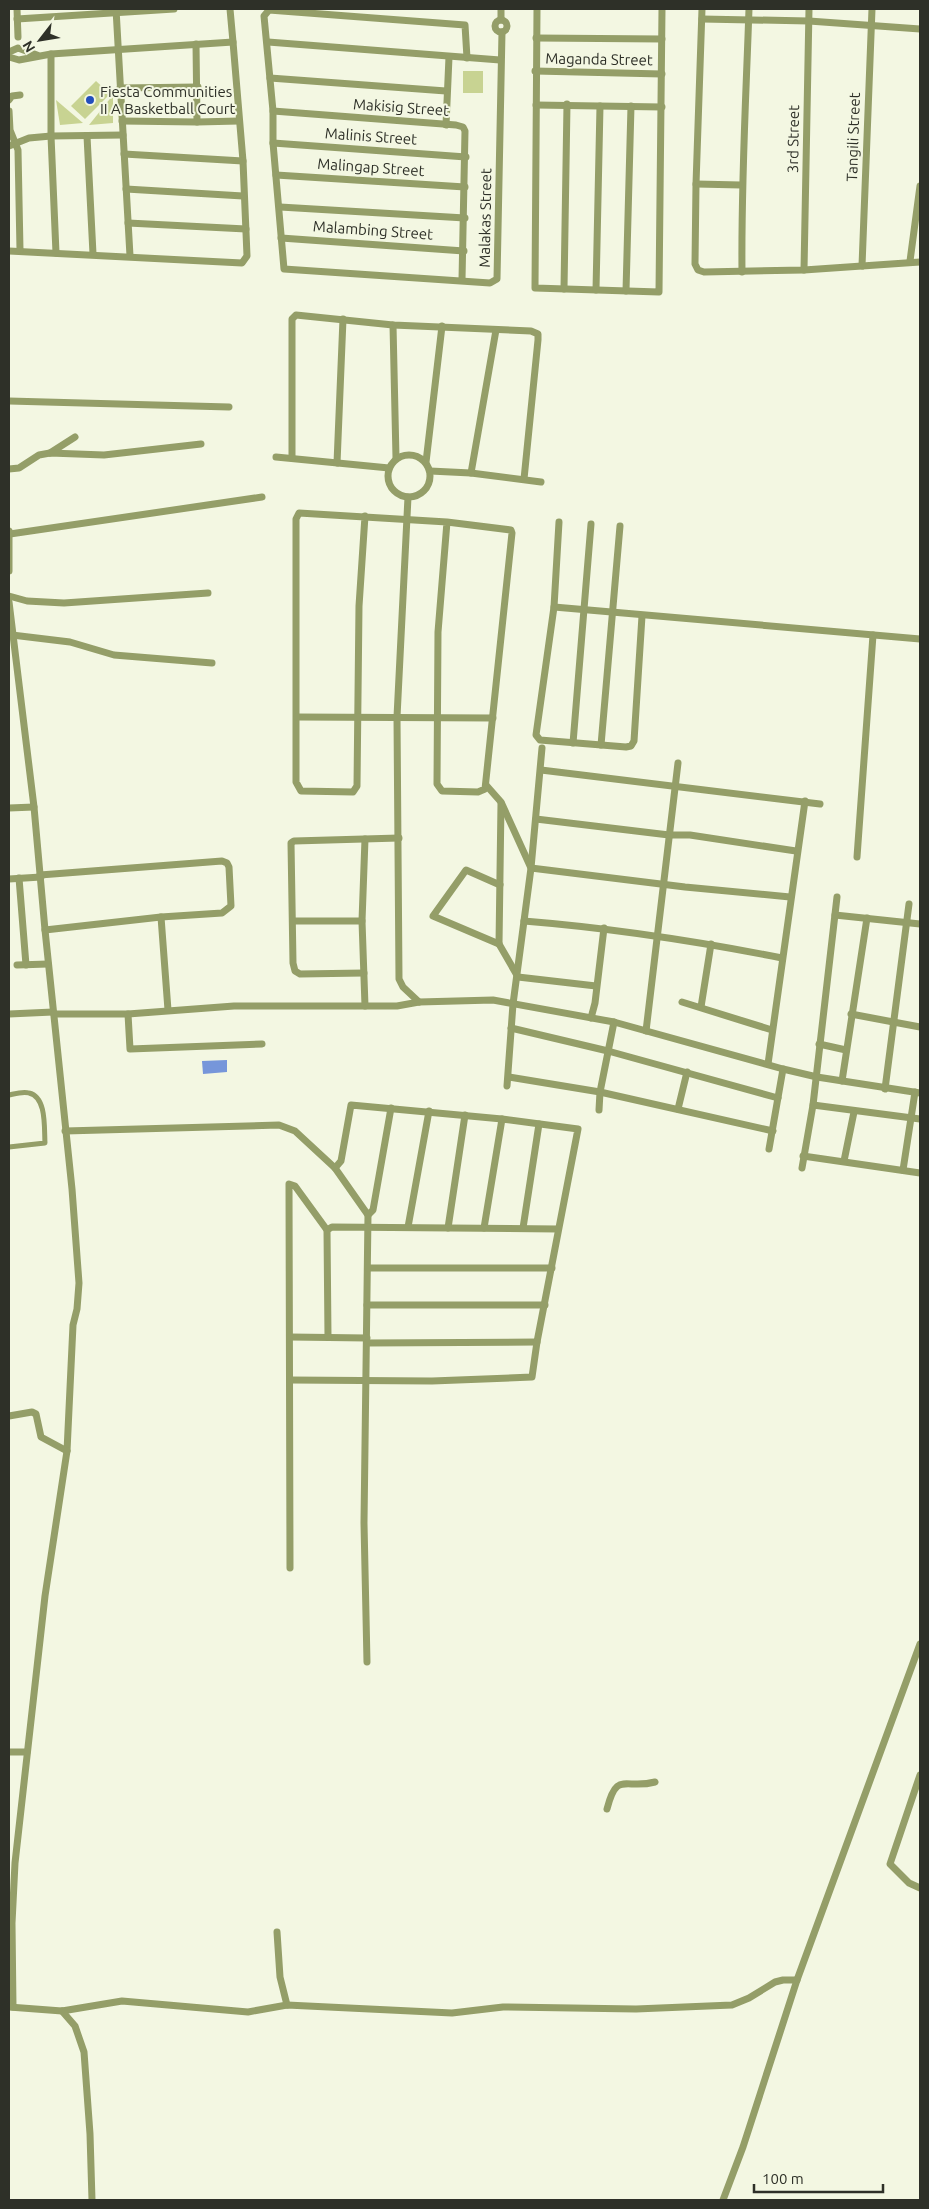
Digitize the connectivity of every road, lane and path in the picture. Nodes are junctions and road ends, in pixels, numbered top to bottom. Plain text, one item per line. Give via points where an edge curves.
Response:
1 (17, 9) edge
2 (174, 9) edge
3 (230, 9) edge
4 (501, 9) edge
5 (537, 9) edge
6 (662, 9) edge
7 (702, 9) edge
8 (749, 9) edge
9 (809, 9) edge
10 (872, 9) edge
11 (116, 11) edge
12 (17, 19) junction
13 (702, 19) junction
14 (748, 20) junction
15 (809, 21) junction
16 (872, 25) junction
17 (920, 30) edge
18 (18, 38) dead end
19 (536, 38) junction
20 (662, 40) junction
21 (233, 42) junction
22 (268, 42) junction
23 (196, 44) junction
24 (118, 50) junction
25 (9, 52) edge
26 (51, 54) junction
27 (37, 55) junction
28 (9, 57) edge
29 (449, 57) junction
30 (468, 58) junction
31 (500, 60) junction
32 (536, 71) junction
33 (662, 74) junction
34 (270, 78) junction
35 (198, 87) junction
36 (120, 88) junction
37 (446, 91) junction
38 (20, 95) dead end
39 (9, 100) edge
40 (567, 104) junction
41 (536, 105) junction
42 (600, 106) junction
43 (631, 106) junction
44 (662, 107) junction
45 (9, 111) edge
46 (273, 111) junction
47 (122, 121) junction
48 (239, 121) junction
49 (197, 122) junction
50 (446, 125) junction
51 (123, 135) junction
52 (51, 136) junction
53 (87, 136) junction
54 (273, 143) junction
55 (13, 145) edge
56 (124, 154) junction
57 (466, 157) junction
58 (243, 162) junction
59 (276, 175) junction
60 (696, 184) junction
61 (742, 185) junction
62 (920, 186) edge
63 (465, 187) junction
64 (126, 189) junction
65 (243, 196) junction
66 (280, 207) junction
67 (464, 218) junction
68 (128, 223) junction
69 (246, 229) junction
70 (281, 238) junction
71 (9, 250) edge
72 (20, 250) junction
73 (464, 251) junction
74 (56, 253) junction
75 (93, 254) junction
76 (130, 256) junction
77 (910, 262) junction
78 (920, 262) edge
79 (862, 266) junction
80 (804, 270) junction
81 (742, 272) junction
82 (462, 280) junction
83 (564, 289) junction
84 (596, 290) junction
85 (626, 291) junction
86 (344, 319) junction
87 (393, 324) junction
88 (442, 326) junction
89 (496, 330) junction
90 (9, 401) edge
91 (229, 407) dead end
92 (75, 437) dead end
93 (201, 444) dead end
94 (50, 454) junction
95 (276, 457) dead end
96 (292, 458) junction
97 (396, 458) junction
98 (426, 462) junction
99 (338, 463) junction
100 (389, 468) junction
101 (9, 469) edge
102 (430, 470) junction
103 (471, 472) junction
104 (524, 480) junction
105 (541, 482) dead end
106 (262, 497) dead end
107 (408, 497) junction
108 (365, 516) junction
109 (407, 520) junction
110 (447, 522) junction
111 (559, 522) dead end
112 (591, 524) dead end
113 (620, 526) dead end
114 (9, 532) edge
115 (9, 571) edge
116 (208, 593) dead end
117 (9, 596) edge
118 (9, 602) edge
119 (554, 607) junction
120 (583, 609) junction
121 (613, 613) junction
122 (642, 616) junction
123 (12, 635) junction
124 (873, 635) junction
125 (920, 639) edge
126 (212, 663) dead end
127 (297, 717) junction
128 (359, 717) junction
129 (397, 717) junction
130 (437, 717) junction
131 (493, 718) junction
132 (573, 743) junction
133 (601, 745) junction
134 (542, 748) dead end
135 (678, 763) dead end
136 (541, 770) junction
137 (486, 785) junction
138 (675, 787) junction
139 (805, 801) junction
140 (501, 802) junction
141 (820, 804) dead end
142 (34, 807) junction
143 (9, 808) edge
144 (536, 819) junction
145 (669, 835) junction
146 (365, 838) junction
147 (399, 838) junction
148 (796, 851) junction
149 (857, 857) dead end
150 (531, 868) junction
151 (41, 876) junction
152 (19, 878) junction
153 (9, 879) edge
154 (663, 884) junction
155 (500, 885) junction
156 (790, 897) junction
157 (836, 897) dead end
158 (909, 904) dead end
159 (835, 915) junction
160 (161, 917) junction
161 (867, 918) junction
162 (362, 921) junction
163 (524, 921) junction
164 (293, 922) junction
165 (908, 923) junction
166 (920, 924) edge
167 (604, 928) junction
168 (45, 930) junction
169 (656, 936) junction
170 (499, 944) junction
171 (711, 944) junction
172 (782, 958) junction
173 (48, 964) junction
174 (17, 965) dead end
175 (26, 965) junction
176 (364, 973) junction
177 (518, 977) junction
178 (596, 986) junction
179 (419, 1002) junction
180 (682, 1002) dead end
181 (513, 1004) junction
182 (365, 1006) junction
183 (701, 1007) junction
184 (168, 1010) junction
185 (54, 1013) junction
186 (9, 1014) edge
187 (128, 1014) junction
188 (851, 1014) junction
189 (591, 1018) junction
190 (614, 1022) junction
191 (895, 1022) junction
192 (920, 1027) edge
193 (511, 1028) junction
194 (772, 1030) junction
195 (646, 1031) junction
196 (262, 1044) dead end
197 (819, 1044) junction
198 (846, 1050) junction
199 (608, 1051) junction
200 (768, 1064) junction
201 (783, 1069) junction
202 (687, 1072) junction
203 (816, 1077) junction
204 (509, 1078) junction
205 (842, 1081) junction
206 (507, 1086) dead end
207 (886, 1089) junction
208 (600, 1092) junction
209 (918, 1093) edge
210 (9, 1095) edge
211 (778, 1098) junction
212 (813, 1105) junction
213 (391, 1108) junction
214 (678, 1109) junction
215 (599, 1110) dead end
216 (428, 1111) junction
217 (854, 1112) junction
218 (465, 1115) junction
219 (911, 1118) junction
220 (502, 1119) junction
221 (920, 1120) edge
222 (539, 1124) junction
223 (66, 1131) junction
224 (773, 1131) junction
225 (9, 1147) edge
226 (769, 1149) dead end
227 (803, 1156) junction
228 (844, 1161) junction
229 (335, 1168) junction
230 (802, 1168) dead end
231 (903, 1170) junction
232 (920, 1173) edge
233 (368, 1215) junction
234 (368, 1227) junction
235 (408, 1227) junction
236 (448, 1228) junction
237 (484, 1228) junction
238 (522, 1228) junction
239 (558, 1229) junction
240 (327, 1230) junction
241 (368, 1268) junction
242 (552, 1268) junction
243 (545, 1304) junction
244 (367, 1305) junction
245 (290, 1337) junction
246 (328, 1337) junction
247 (367, 1341) junction
248 (537, 1342) junction
249 (366, 1379) junction
250 (290, 1380) junction
251 (9, 1416) edge
252 (67, 1451) junction
253 (290, 1568) dead end
254 (920, 1644) edge
255 (367, 1662) dead end
256 (9, 1752) edge
257 (27, 1752) junction
258 (920, 1775) edge
259 (655, 1782) dead end
260 (607, 1809) dead end
261 (920, 1888) edge
262 (277, 1932) dead end
263 (797, 1980) junction
264 (287, 2005) junction
265 (11, 2007) edge
266 (62, 2012) junction
267 (92, 2200) edge
268 (722, 2200) edge

1 - 12 street
2 - 11 street
3 - 21 street
4 - 31 street, Malakas Street via 501,20 505,21 507,28 502,32
5 - 19 street
6 - 20 street
7 - 13 street
8 - 14 street
9 - 15 street, 3rd Street
10 - 16 street, Tangili Street
11 - 12 street
11 - 24 street
12 - 18 street
13 - 14 street
13 - 60 street
14 - 15 street
14 - 61 street
15 - 16 street
15 - 80 street, 3rd Street
16 - 17 street
16 - 79 street, Tangili Street
19 - 20 street
19 - 32 street
20 - 33 street
21 - 23 street
21 - 48 street
22 - 29 street
22 - 30 street via 264,16 269,10 453,23 467,27
22 - 34 street
23 - 24 street
23 - 35 street
24 - 26 street
24 - 36 street
25 - 27 street via 18,48
26 - 27 street
26 - 52 street
27 - 28 street via 19,60
29 - 30 street
29 - 37 street
30 - 31 street
31 - 82 street, Malakas Street via 497,279 490,284
32 - 33 street, Maganda Street
32 - 41 street
33 - 44 street
34 - 37 street
34 - 46 street
35 - 36 street
35 - 49 street
36 - 47 street
37 - 50 street
38 - 39 street
40 - 41 street
40 - 42 street
40 - 83 street
41 - 83 street via 534,288
42 - 43 street
42 - 84 street
43 - 44 street
43 - 85 street
44 - 85 street via 659,292
45 - 55 street
46 - 50 street, Makisig Street
46 - 54 street
47 - 49 street
47 - 51 street
48 - 49 street
48 - 58 street
50 - 57 street, Makisig Street via 463,127
51 - 53 street
51 - 56 street
52 - 53 street
52 - 55 street via 29,138
52 - 74 street
53 - 75 street
54 - 57 street, Malinis Street
54 - 59 street
55 - 72 street via 19,157
56 - 58 street
56 - 64 street
57 - 63 street, Makisig Street
58 - 65 street
59 - 63 street, Malingap Street
59 - 66 street
60 - 61 street
60 - 81 street via 698,270
61 - 81 street
62 - 77 street
63 - 67 street, Makisig Street
64 - 65 street
64 - 68 street
65 - 69 street
66 - 67 street
66 - 70 street
67 - 73 street, Makisig Street
68 - 69 street
68 - 76 street
69 - 76 street via 247,256 242,264
70 - 73 street, Malambing Street
70 - 82 street, Malakas Street via 284,269
71 - 72 street
72 - 74 street
73 - 82 street, Makisig Street
74 - 75 street
75 - 76 street
77 - 78 street
77 - 79 street
79 - 80 street
80 - 81 street
83 - 84 street
84 - 85 street
86 - 87 street
86 - 96 street via 296,315 292,319
86 - 99 street
87 - 88 street
87 - 97 street
88 - 89 street
88 - 98 street
89 - 103 street
89 - 104 street via 538,334
90 - 91 street
92 - 94 street
93 - 94 street via 104,455
94 - 101 street via 39,455 19,468
95 - 96 street
96 - 99 street
97 - 98 street via 409,454
97 - 100 street
98 - 102 street
99 - 100 street
100 - 107 street via 391,488
102 - 103 street
102 - 107 street via 426,489
103 - 104 street
104 - 105 street
106 - 114 street
107 - 109 street
108 - 109 street
108 - 127 street via 299,513 296,519
108 - 128 street via 359,606
109 - 110 street
109 - 129 street
110 - 130 street via 438,632
110 - 131 street via 508,528 512,533
111 - 119 street
112 - 120 street
113 - 121 street
114 - 115 street
116 - 117 street via 64,603 27,601
118 - 123 street
119 - 120 street
119 - 132 street via 536,735 540,740
120 - 121 street
120 - 132 street
121 - 122 street
121 - 133 street
122 - 124 street
122 - 133 street via 634,742 626,747
123 - 126 street via 70,642 114,655
123 - 142 street
124 - 125 street
124 - 149 street
127 - 128 street
127 - 128 street via 296,782 299,789 353,792 358,780
128 - 129 street
129 - 130 street
129 - 147 street
130 - 131 street
130 - 137 street via 438,788 442,791 478,792
131 - 137 street
132 - 133 street
134 - 136 street
135 - 138 street
136 - 138 street
136 - 144 street
137 - 140 street
138 - 139 street
138 - 145 street
139 - 141 street
139 - 148 street
140 - 150 street
140 - 155 street
142 - 143 street
142 - 151 street
144 - 145 street
144 - 150 street
145 - 148 street
145 - 154 street
146 - 147 street
146 - 162 street
146 - 164 street via 291,843
147 - 179 street via 399,979
148 - 156 street
150 - 154 street
150 - 163 street
151 - 152 street
151 - 160 street via 227,863 231,906 228,910
151 - 168 street
152 - 153 street
152 - 175 street
154 - 156 street
154 - 169 street
155 - 170 street
155 - 170 street via 466,870 433,916
156 - 172 street
157 - 159 street
158 - 165 street
159 - 161 street
159 - 197 street
160 - 168 street
160 - 184 street
161 - 165 street
161 - 188 street
162 - 164 street
162 - 176 street
163 - 167 street
163 - 177 street
164 - 176 street via 295,971 300,974
165 - 166 street
165 - 191 street
167 - 169 street
167 - 178 street
168 - 173 street
169 - 171 street
169 - 195 street
170 - 177 street
171 - 172 street
171 - 183 street
172 - 194 street
173 - 175 street
173 - 185 street
174 - 175 street
176 - 182 street
177 - 178 street
177 - 181 street
178 - 189 street via 596,1003
179 - 181 street via 478,999
179 - 182 street
180 - 183 street
181 - 189 street
181 - 193 street
182 - 184 street via 234,1006
183 - 194 street
184 - 187 street
185 - 186 street
185 - 187 street
185 - 223 street
187 - 196 street via 130,1049
188 - 191 street
188 - 198 street
189 - 190 street
190 - 195 street
190 - 199 street
191 - 192 street
191 - 207 street
193 - 199 street
193 - 204 street
194 - 200 street
195 - 200 street
197 - 198 street
197 - 203 street
198 - 205 street
199 - 202 street
199 - 208 street
200 - 201 street
201 - 203 street
201 - 211 street
202 - 211 street
202 - 214 street
203 - 205 street
203 - 212 street
204 - 206 street
204 - 208 street
205 - 207 street
207 - 209 street
208 - 214 street
208 - 215 street
209 - 219 street
210 - 225 street via 29,1093 36,1097 42,1106 45,1143
211 - 224 street
212 - 217 street
212 - 227 street
213 - 216 street
213 - 229 street via 351,1105 341,1161
213 - 233 street via 373,1210
214 - 224 street
216 - 218 street
216 - 235 street
217 - 219 street
217 - 228 street
218 - 220 street
218 - 236 street
219 - 221 street
219 - 231 street
220 - 222 street
220 - 237 street
222 - 238 street
222 - 239 street via 578,1129
223 - 229 street via 279,1125 295,1131
223 - 252 street via 79,1283 72,1325
224 - 226 street
227 - 228 street
227 - 230 street
228 - 231 street
229 - 233 street
231 - 232 street
233 - 234 street
234 - 235 street
234 - 240 street via 332,1227
234 - 241 street
235 - 236 street
236 - 237 street
237 - 238 street
238 - 239 street
239 - 242 street
240 - 245 street via 295,1186 289,1184
240 - 246 street
241 - 242 street
241 - 244 street
242 - 243 street
243 - 244 street
243 - 248 street
244 - 247 street
245 - 246 street
245 - 250 street
246 - 247 street
247 - 248 street
247 - 249 street
248 - 249 street via 532,1377 432,1381
249 - 250 street
249 - 255 street via 364,1523
250 - 253 street
251 - 252 street via 36,1414 41,1438
252 - 257 street via 45,1596
254 - 263 street
256 - 257 street
257 - 265 street via 14,1871
258 - 261 street via 890,1864 909,1883
259 - 260 street via 620,1784 612,1791
262 - 264 street via 280,1977
263 - 264 street via 775,1982 732,2004 636,2009 503,2007 452,2014
263 - 268 street via 743,2147
264 - 266 street via 248,2012 122,2001
265 - 266 street
266 - 267 street via 75,2026 84,2052

